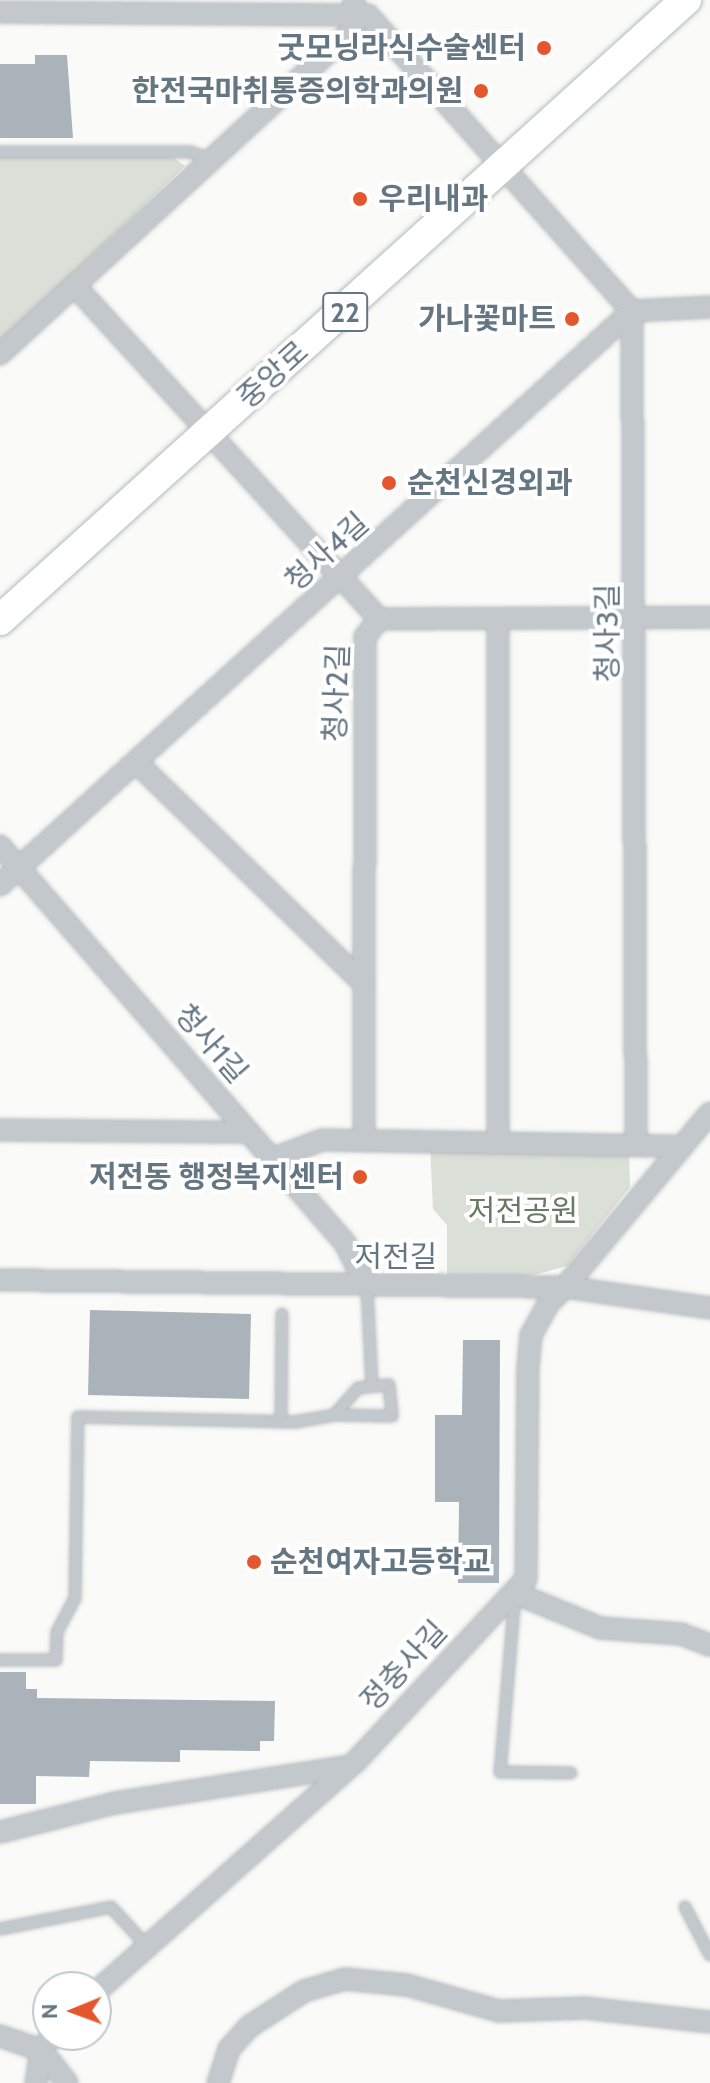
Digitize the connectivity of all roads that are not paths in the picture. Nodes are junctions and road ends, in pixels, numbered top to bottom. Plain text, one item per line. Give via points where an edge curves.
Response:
1 (688, 3) edge
2 (82, 6) edge
3 (238, 7) edge
4 (354, 8) edge
5 (0, 12) edge
6 (0, 152) edge
7 (211, 159) junction
8 (505, 170) junction
9 (75, 286) junction
10 (710, 307) edge
11 (632, 311) junction
12 (0, 354) edge
13 (209, 432) junction
14 (340, 580) junction
15 (710, 617) edge
16 (379, 619) junction
17 (498, 619) junction
18 (638, 619) junction
19 (0, 620) edge
20 (137, 763) junction
21 (0, 846) edge
22 (19, 868) junction
23 (0, 885) edge
24 (364, 984) junction
25 (710, 1113) edge
26 (0, 1130) edge
27 (247, 1132) junction
28 (364, 1139) junction
29 (498, 1142) junction
30 (636, 1145) junction
31 (681, 1146) junction
32 (272, 1159) junction
33 (0, 1280) edge
34 (367, 1287) junction
35 (565, 1287) junction
36 (710, 1308) edge
37 (282, 1314) dead end
38 (372, 1385) junction
39 (334, 1415) junction
40 (281, 1422) junction
41 (515, 1593) junction
42 (710, 1645) edge
43 (0, 1660) edge
44 (350, 1766) junction
45 (571, 1773) dead end
46 (0, 1832) edge
47 (685, 1907) dead end
48 (0, 1929) edge
49 (146, 1945) junction
50 (710, 1955) edge
51 (112, 1977) edge
52 (710, 2022) edge
53 (0, 2036) edge
54 (32, 2041) edge
55 (45, 2051) edge
56 (51, 2051) edge
57 (36, 2083) edge
58 (67, 2083) edge
59 (218, 2083) edge

1 - 8 main road, 중앙로 / 22
2 - 3 street
2 - 5 street
3 - 4 street
4 - 7 street via 354,28
4 - 8 street via 368,15
6 - 7 lane via 190,152
7 - 9 street
8 - 11 street
8 - 13 main road, 중앙로 / 22
9 - 12 street
9 - 13 street, 청사2길
10 - 11 street
11 - 14 street, 청사4길
11 - 18 street, 청사3길
13 - 14 street, 청사2길
13 - 19 main road, 중앙로 / 22
14 - 16 street, 청사2길
14 - 20 street, 청사4길
15 - 18 street
16 - 17 street
16 - 24 street, 청사2길 via 365,637
17 - 18 street
17 - 29 street
18 - 30 street, 청사3길
20 - 22 street, 청사4길
20 - 24 street
21 - 22 street, 청사1길
22 - 23 street, 청사4길
22 - 27 street, 청사1길
24 - 28 street, 청사2길
25 - 31 street
26 - 27 street
27 - 32 street, 청사1길
28 - 29 street
28 - 32 street via 322,1140
29 - 30 street
30 - 31 street
31 - 35 street
32 - 34 street, 청사1길 via 345,1243
33 - 34 street, 저전길
34 - 35 street, 저전길
34 - 38 lane
35 - 36 street, 저전길
35 - 41 street, 정충사길 via 531,1335 526,1579
37 - 40 lane
38 - 39 lane via 358,1388
38 - 39 lane via 389,1385 392,1416 381,1421
39 - 40 lane
40 - 43 lane via 78,1417 75,1598 57,1632 56,1660
41 - 42 street via 600,1628 681,1634
41 - 44 street, 정충사길
41 - 45 lane via 500,1772
44 - 46 street via 115,1803
44 - 49 street, 정충사길
47 - 50 lane
48 - 49 lane via 111,1907
49 - 51 street, 정충사길
52 - 59 street via 585,2008 499,2011 407,1985 345,1979 304,1991 250,2026 229,2049
53 - 54 street
55 - 57 street
56 - 58 street

